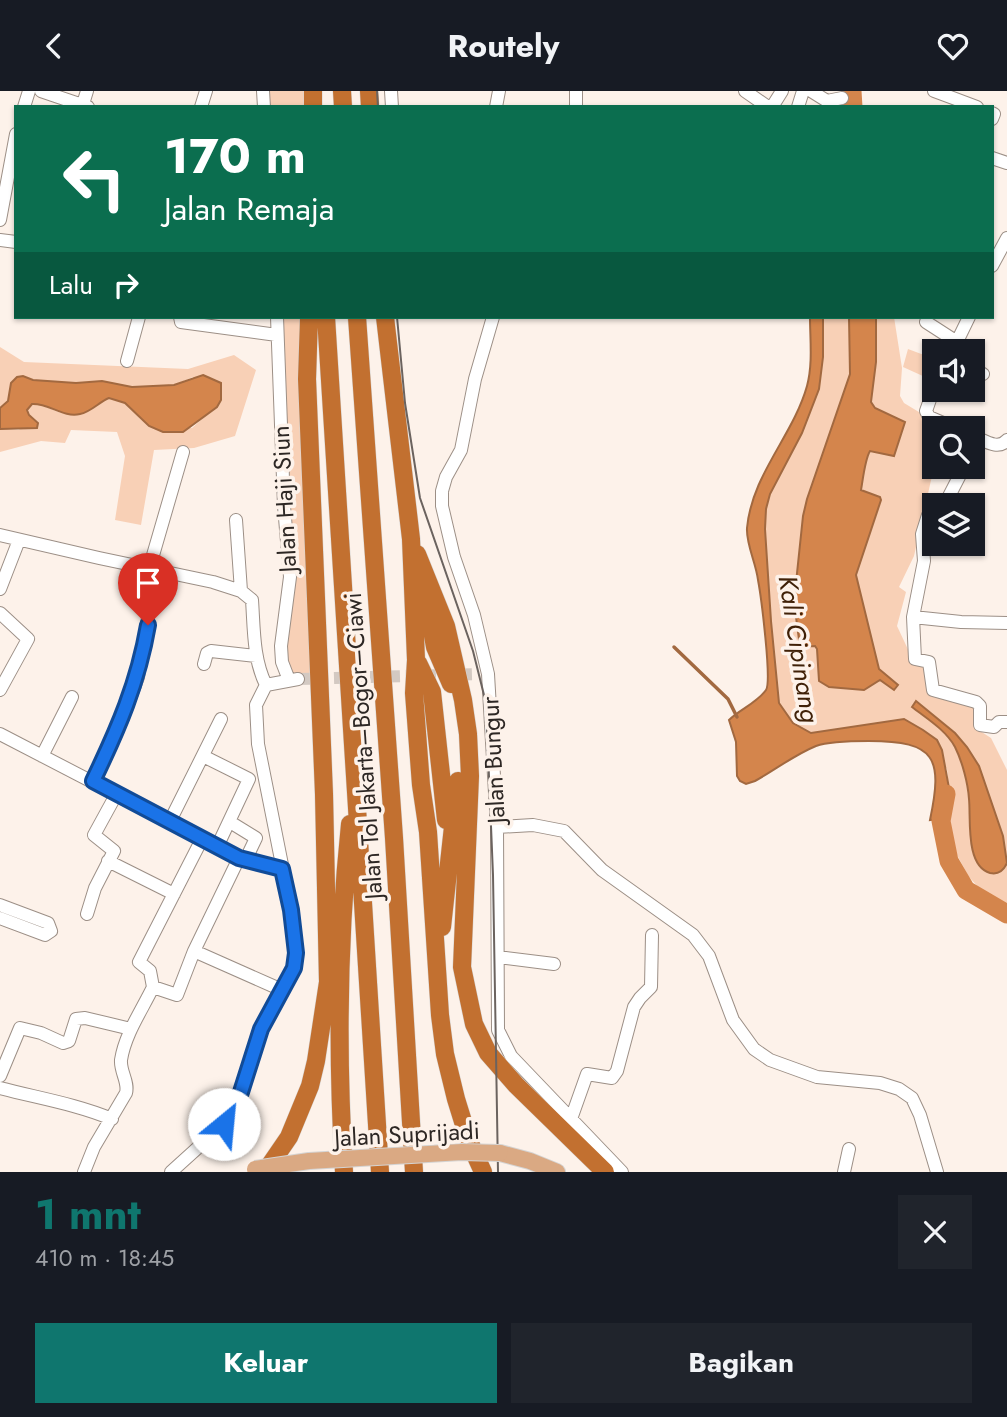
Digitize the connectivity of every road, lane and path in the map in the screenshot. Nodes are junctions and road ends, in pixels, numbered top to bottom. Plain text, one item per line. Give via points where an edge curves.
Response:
1 (41, 91) edge
2 (745, 91) edge
3 (811, 91) edge
4 (934, 91) edge
5 (842, 98) dead end
6 (82, 105) edge
7 (767, 105) edge
8 (972, 105) edge
9 (14, 145) edge
10 (0, 220) edge
11 (1007, 238) edge
12 (994, 262) edge
13 (138, 319) edge
14 (180, 319) edge
15 (276, 319) edge
16 (309, 319) edge
17 (326, 319) edge
18 (358, 319) edge
19 (385, 319) edge
20 (493, 319) edge
21 (968, 319) edge
22 (926, 322) dead end
23 (277, 335) junction
24 (945, 339) edge
25 (958, 339) edge
26 (127, 361) dead end
27 (1007, 440) edge
28 (985, 443) edge
29 (183, 452) dead end
30 (236, 520) dead end
31 (0, 535) edge
32 (411, 539) junction
33 (19, 540) junction
34 (924, 556) edge
35 (412, 562) junction
36 (153, 569) junction
37 (0, 589) edge
38 (241, 591) junction
39 (0, 613) edge
40 (913, 617) junction
41 (1007, 623) edge
42 (257, 656) junction
43 (416, 660) junction
44 (204, 664) dead end
45 (266, 685) junction
46 (0, 690) edge
47 (72, 697) dead end
48 (221, 719) dead end
49 (1007, 722) edge
50 (0, 734) edge
51 (203, 756) junction
52 (42, 757) junction
53 (355, 772) junction
54 (93, 781) junction
55 (117, 793) junction
56 (170, 821) junction
57 (230, 823) junction
58 (497, 827) junction
59 (202, 839) junction
60 (217, 847) junction
61 (242, 859) junction
62 (108, 861) junction
63 (450, 867) junction
64 (282, 869) junction
65 (174, 894) junction
66 (0, 905) edge
67 (87, 914) dead end
68 (0, 918) edge
69 (652, 935) dead end
70 (194, 951) junction
71 (498, 957) junction
72 (554, 964) dead end
73 (437, 969) junction
74 (153, 987) junction
75 (282, 990) junction
76 (131, 1029) junction
77 (0, 1076) edge
78 (0, 1088) edge
79 (111, 1119) junction
80 (570, 1119) junction
81 (849, 1149) dead end
82 (254, 1171) edge
83 (84, 1172) edge
84 (171, 1172) edge
85 (344, 1172) edge
86 (380, 1172) edge
87 (414, 1172) edge
88 (483, 1172) edge
89 (557, 1172) edge
90 (605, 1172) edge
91 (622, 1172) edge
92 (844, 1172) edge
93 (937, 1172) edge

1 - 6 street
2 - 7 street
3 - 5 street via 827,101
4 - 8 street
9 - 10 street
11 - 12 street
13 - 26 street
14 - 23 street
15 - 23 street, Jalan Haji Siun
16 - 82 highway via 307,379 328,982 310,1086 289,1137
17 - 53 highway, Jalan Tol Jakarta–Bogor–Ciawi
18 - 87 highway, Jalan Tol Jakarta–Bogor–Ciawi
19 - 32 highway
20 - 58 street, Jalan Bungur via 461,450 442,491 442,506 474,615
21 - 25 street
22 - 24 street
23 - 45 street, Jalan Haji Siun via 290,577 281,646 282,662 294,680
27 - 28 street via 998,446
29 - 36 street
30 - 38 street
31 - 33 street
32 - 35 highway
32 - 90 highway via 446,626 468,734 462,967 474,1024 488,1053 516,1085
33 - 36 street
33 - 37 street
34 - 40 street
35 - 43 highway
35 - 63 highway via 426,599 435,647 453,690 459,773
36 - 38 street
36 - 54 street via 138,677
38 - 42 street via 252,600
39 - 46 street via 28,639
40 - 41 street
40 - 49 street via 915,659 929,662 933,690 976,702 980,725 994,727
42 - 44 street via 211,651
42 - 45 street
43 - 63 highway via 432,692
43 - 73 highway via 414,693
45 - 64 street via 256,705 258,744
47 - 52 street
48 - 51 street
50 - 52 street
51 - 56 street
51 - 57 street via 249,779
52 - 54 street
53 - 85 highway via 344,879 340,1034
53 - 86 highway, Jalan Tol Jakarta–Bogor–Ciawi
54 - 55 street
55 - 56 street
55 - 62 street via 93,836 113,849
56 - 59 street
57 - 60 street
57 - 61 street via 256,838
58 - 71 street, Jalan Bungur
58 - 93 street via 533,825 565,831 601,870 693,935 709,956 733,1020 754,1049 781,1065 817,1077 880,1083 912,1098
59 - 60 street
59 - 65 street
60 - 61 street
61 - 64 street
61 - 70 street
62 - 65 street
62 - 67 street
63 - 73 highway
64 - 75 street via 296,953
65 - 74 street via 139,962 149,971
66 - 68 street via 48,923 51,931 45,935
69 - 80 street via 651,987 634,1007 617,1072 612,1078 587,1074
70 - 74 street via 176,996
70 - 75 street
71 - 72 street
71 - 80 street, Jalan Bungur via 498,1027 506,1048
73 - 88 highway via 445,1054 468,1141
74 - 76 street
75 - 84 street via 261,1029 241,1092 224,1124
76 - 77 street via 76,1019 69,1041 63,1043 20,1028
76 - 79 street via 121,1062 128,1088
78 - 79 street via 85,1108
79 - 83 street
80 - 91 street, Jalan Bungur
81 - 92 street
82 - 89 main road, Jalan Suprijadi, bridge via 309,1161 462,1152 500,1153

